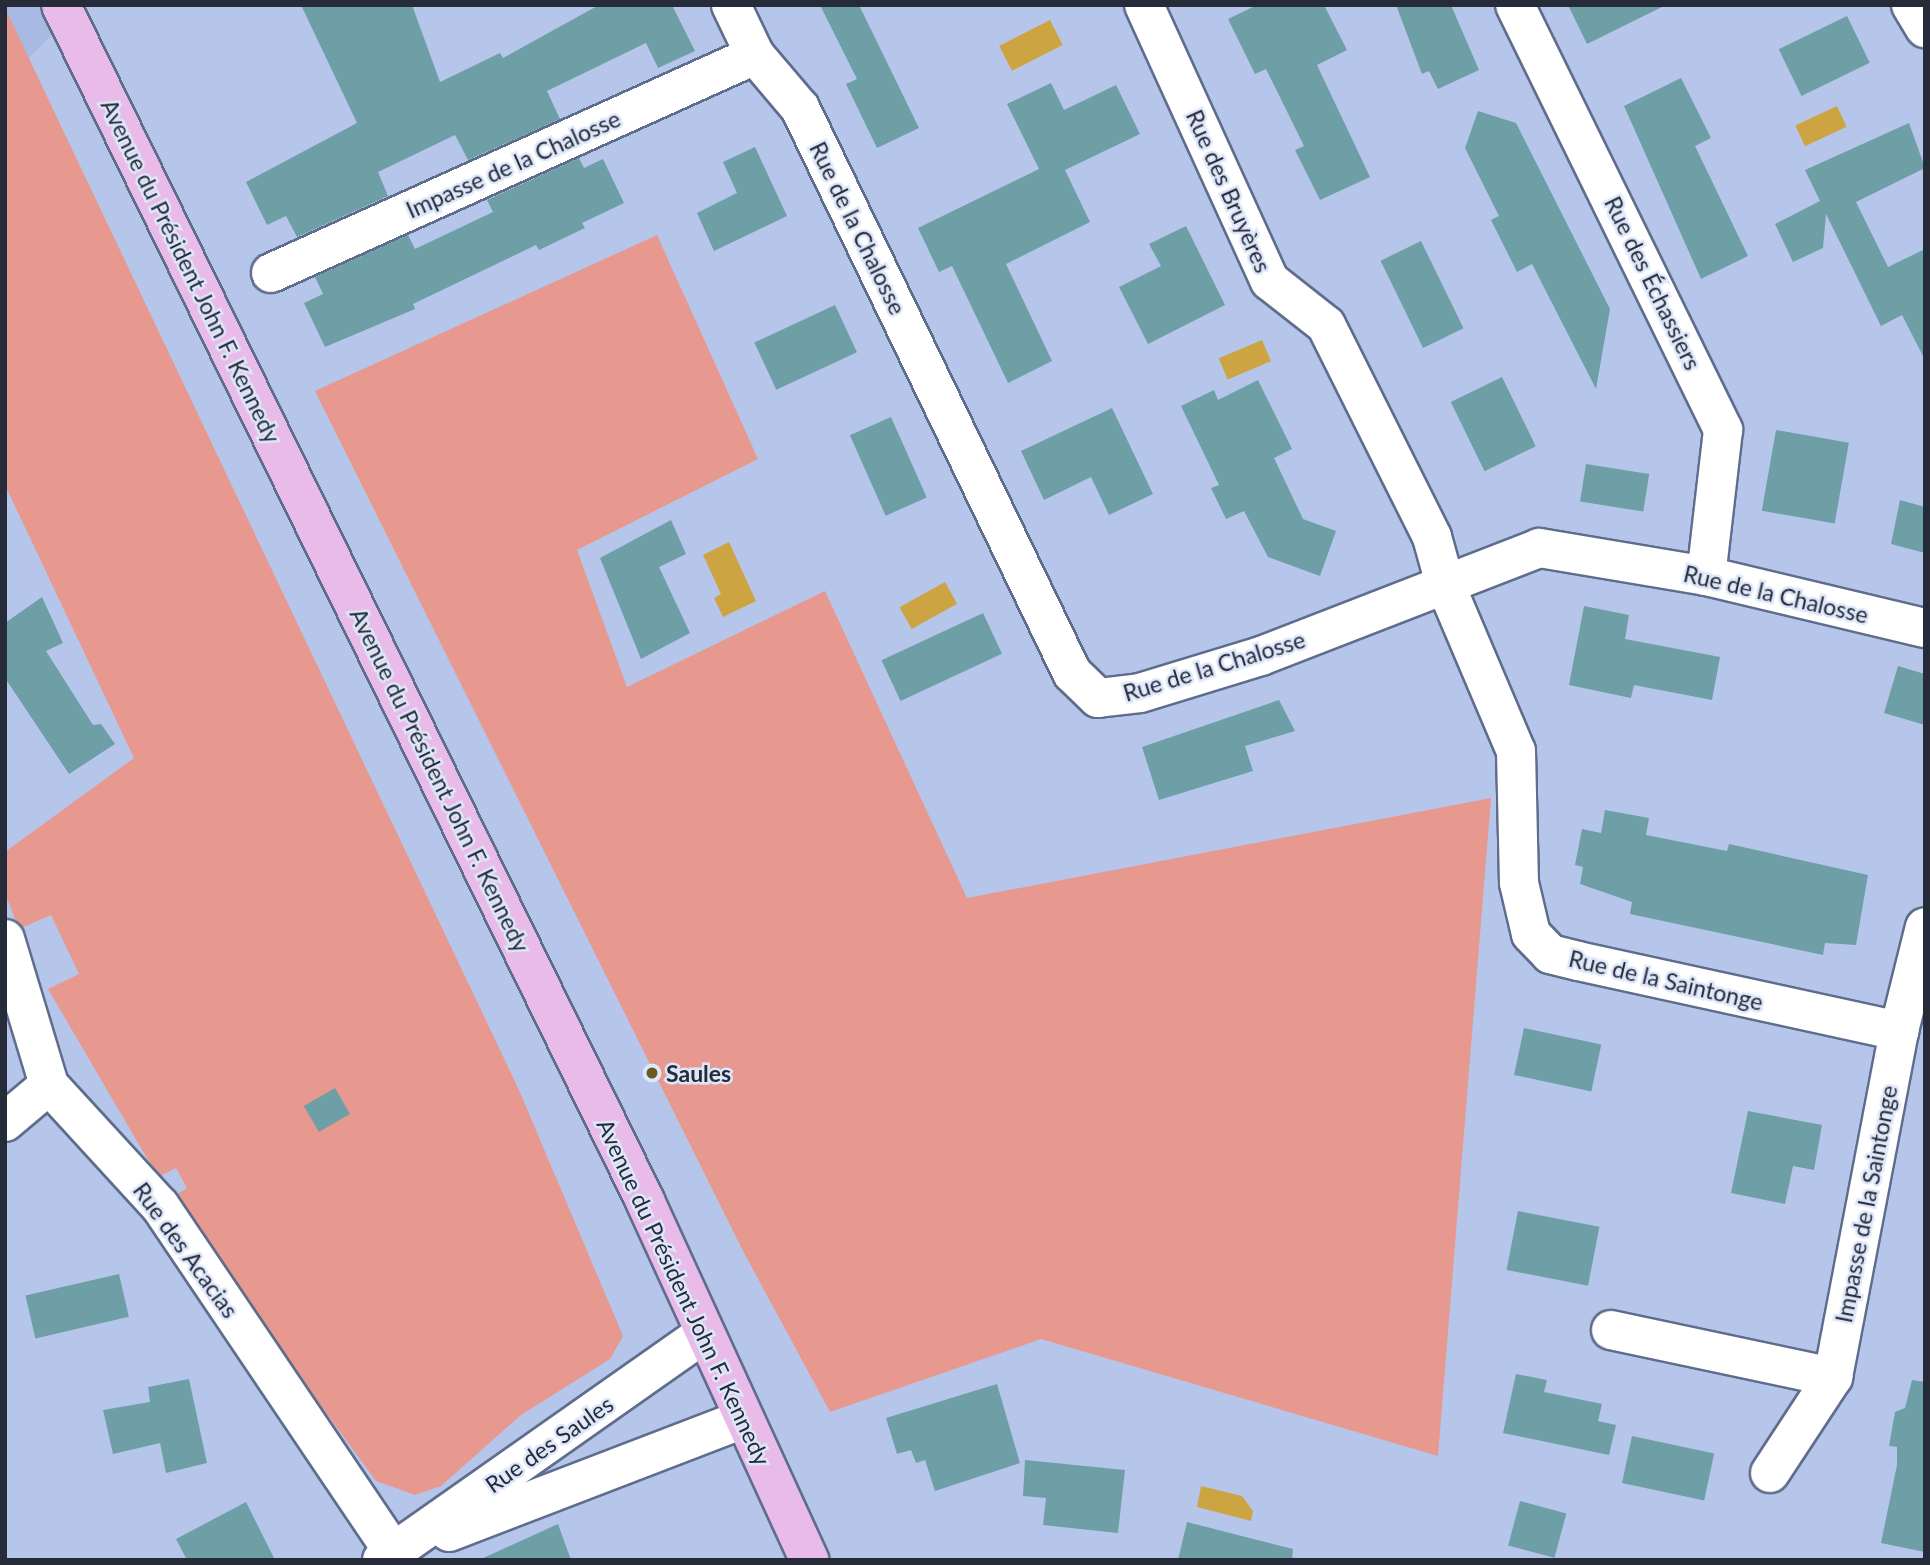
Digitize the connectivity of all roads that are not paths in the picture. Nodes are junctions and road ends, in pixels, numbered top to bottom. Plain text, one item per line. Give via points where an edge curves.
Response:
1 (61, 5) edge
2 (731, 5) edge
3 (1144, 5) edge
4 (1515, 5) edge
5 (1911, 5) edge
6 (1925, 28) edge
7 (755, 55) junction
8 (271, 273) dead end
9 (1706, 576) junction
10 (1445, 584) junction
11 (1925, 628) edge
12 (1925, 928) edge
13 (5, 939) edge
14 (1899, 1031) junction
15 (49, 1085) junction
16 (5, 1122) edge
17 (1611, 1330) dead end
18 (704, 1334) junction
19 (1833, 1377) junction
20 (743, 1419) junction
21 (1770, 1472) dead end
22 (388, 1556) edge
23 (809, 1560) edge

1 - 18 main road, Avenue du Président John F. Kennedy
2 - 7 street, Rue de la Chalosse
3 - 10 street, Rue des Bruyères via 1270,281 1326,325 1432,537
4 - 9 street, Rue des Échassiers via 1723,430
5 - 6 street
7 - 8 street, Impasse de la Chalosse
7 - 10 street, Rue de la Chalosse via 800,108 1072,673 1098,698 1140,693 1261,656
9 - 10 street, Rue de la Chalosse via 1539,548
9 - 11 street, Rue de la Chalosse
10 - 14 street, Rue de la Saintonge via 1516,751 1522,909 1531,934 1550,954
12 - 14 street
13 - 15 street, Rue des Acacias
14 - 19 street, Impasse de la Saintonge
15 - 16 street
15 - 22 street, Rue des Acacias via 160,1206
17 - 19 street
18 - 20 main road, Avenue du Président John F. Kennedy
18 - 22 street, Rue des Saules
19 - 21 street, Impasse de la Saintonge
20 - 22 street, Rue des Saules
20 - 23 main road, Avenue du Président John F. Kennedy

